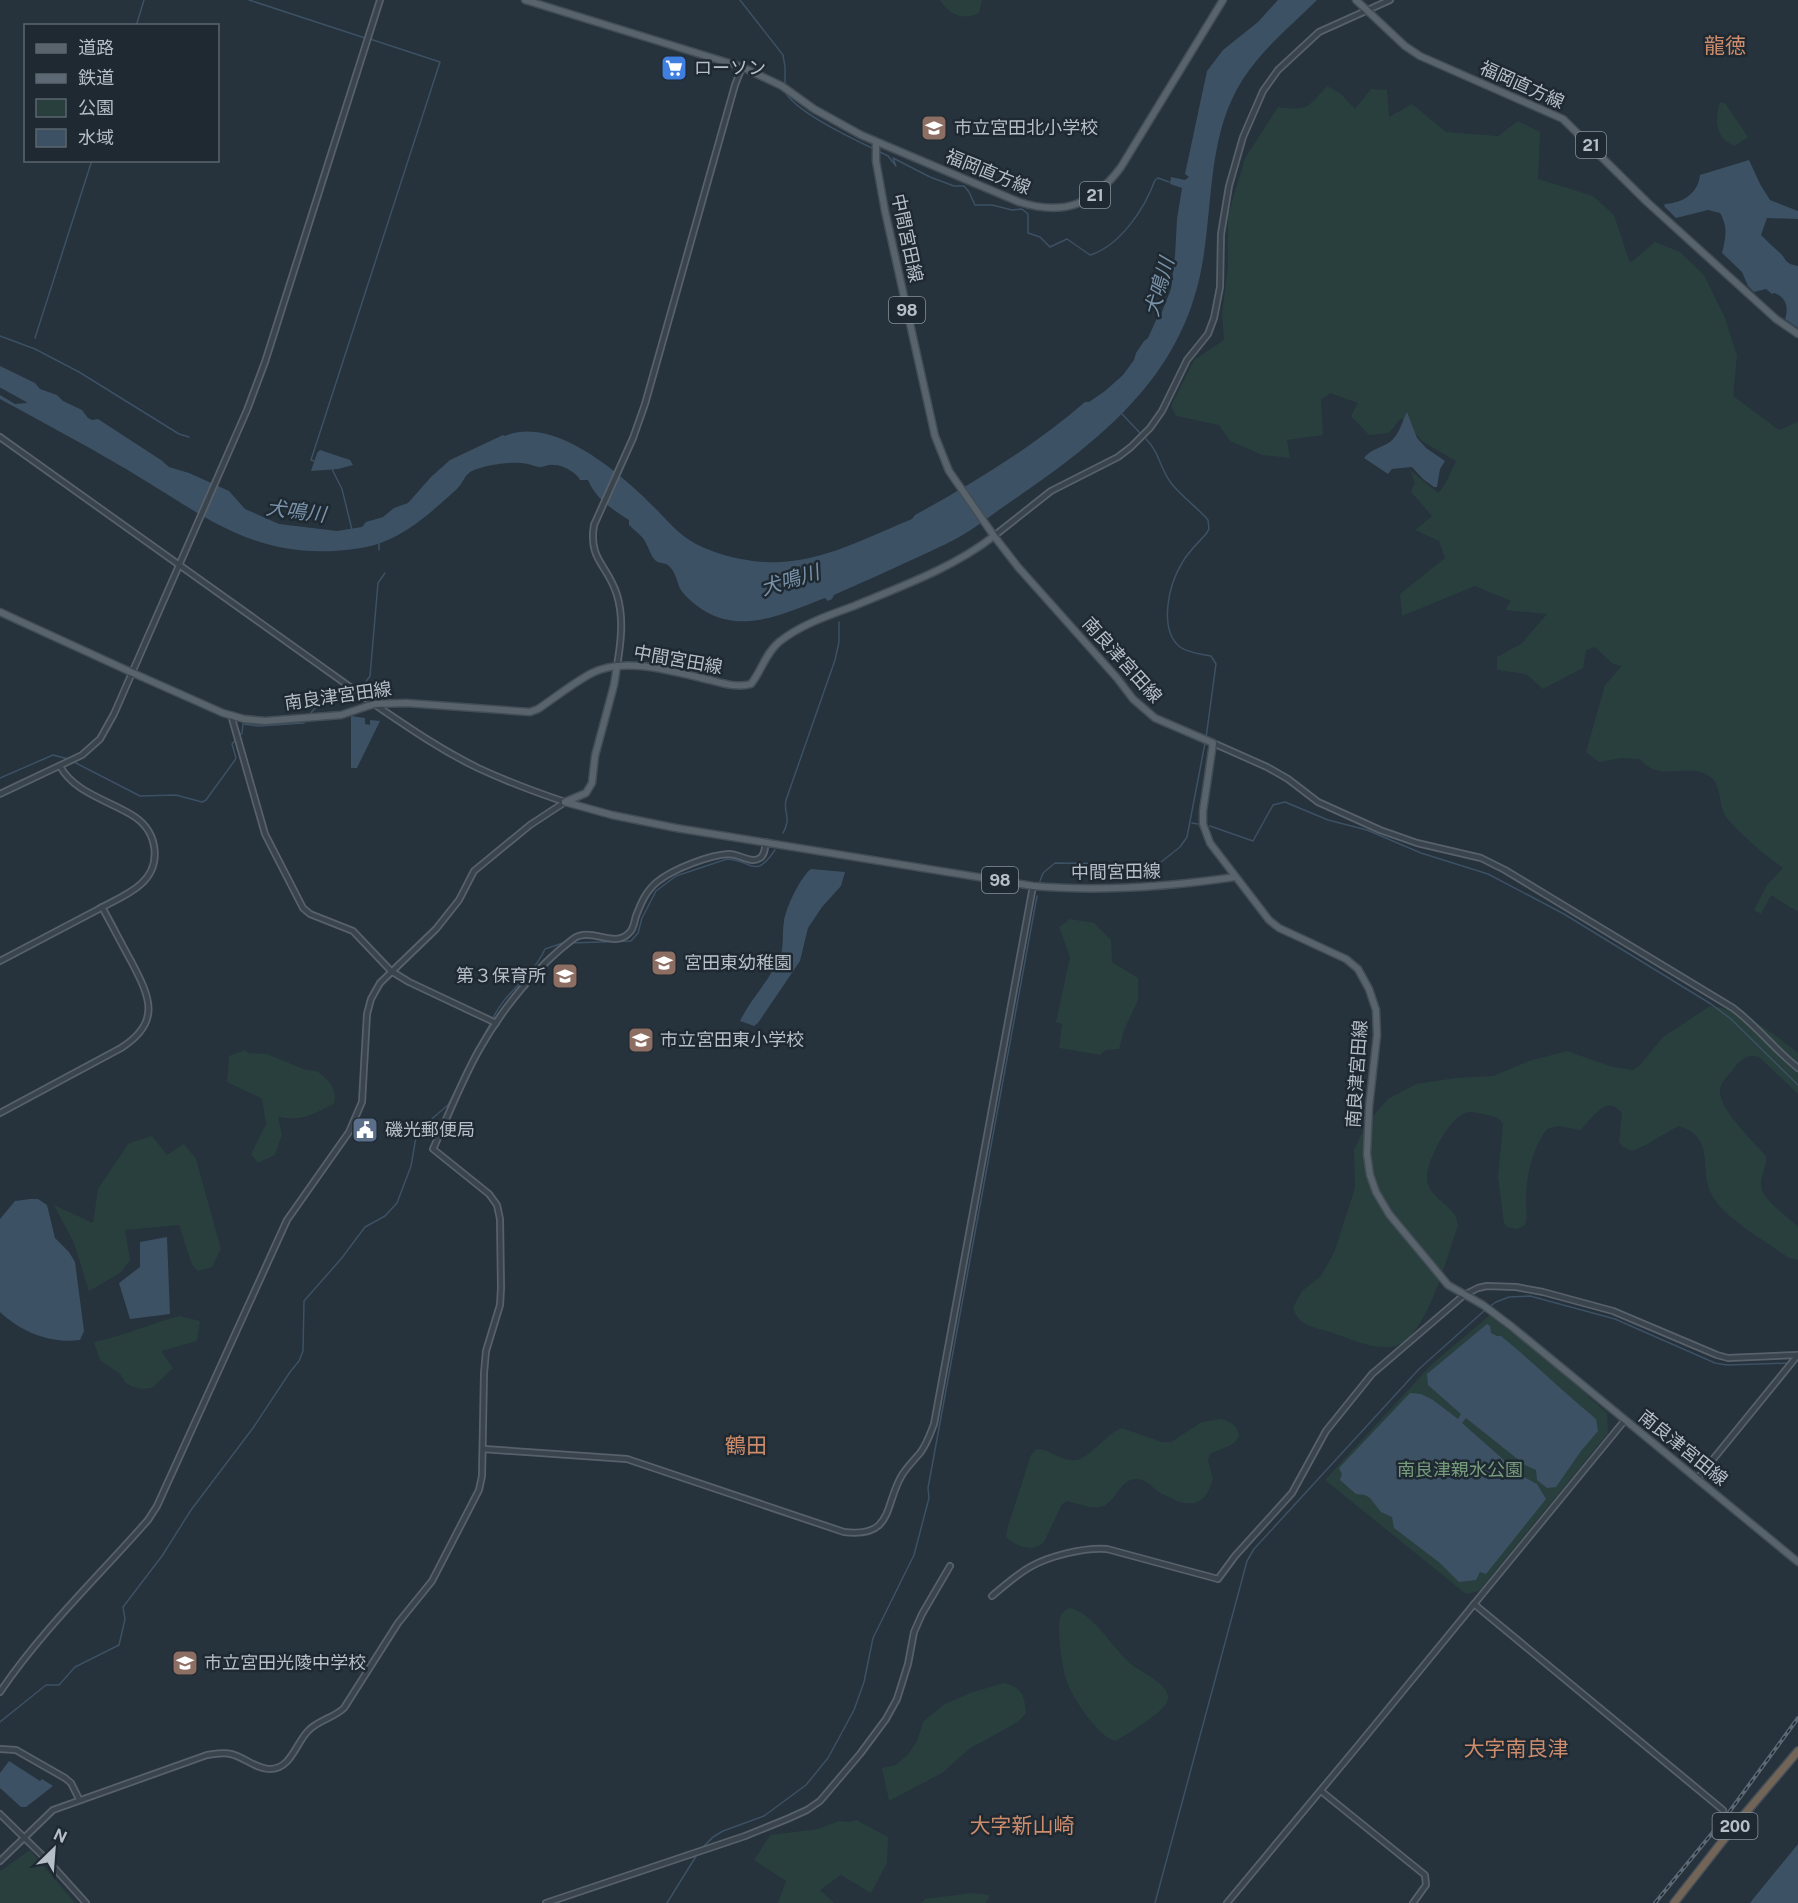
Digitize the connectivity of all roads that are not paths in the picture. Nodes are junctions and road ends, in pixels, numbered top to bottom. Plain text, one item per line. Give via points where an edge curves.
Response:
1 (380, 0) edge
2 (525, 0) edge
3 (1223, 0) edge
4 (1356, 0) edge
5 (1390, 0) edge
6 (1366, 10) junction
7 (742, 67) junction
8 (876, 142) junction
9 (1798, 334) edge
10 (0, 437) edge
11 (992, 533) junction
12 (179, 564) junction
13 (0, 612) edge
14 (617, 666) junction
15 (132, 673) junction
16 (374, 704) junction
17 (231, 715) junction
18 (1213, 743) junction
19 (60, 766) junction
20 (0, 794) edge
21 (565, 802) junction
22 (766, 842) junction
23 (1235, 878) junction
24 (1033, 886) junction
25 (102, 907) junction
26 (0, 961) edge
27 (391, 971) junction
28 (493, 1022) junction
29 (1798, 1068) edge
30 (0, 1113) edge
31 (1464, 1295) junction
32 (1625, 1420) junction
33 (483, 1449) junction
34 (1697, 1479) junction
35 (1798, 1562) edge
36 (950, 1566) dead end
37 (992, 1596) dead end
38 (1474, 1604) junction
39 (0, 1692) edge
40 (0, 1749) edge
41 (1798, 1751) edge
42 (1321, 1791) junction
43 (79, 1799) junction
44 (1723, 1810) dead end
45 (0, 1814) edge
46 (24, 1837) junction
47 (0, 1861) edge
48 (86, 1903) edge
49 (546, 1903) edge
50 (1227, 1903) edge
51 (1413, 1903) edge
52 (1674, 1903) edge

1 - 12 street via 248,410
2 - 7 main road, 福岡直方線 / 21
3 - 8 main road, 福岡直方線 / 21 via 1121,167 1109,183 1084,201 1057,208 1036,207
4 - 6 main road, 福岡直方線 / 21
5 - 6 street
6 - 9 main road, 福岡直方線 / 21 via 1426,60 1563,119 1647,202 1776,319
6 - 11 street via 1319,32 1278,70 1257,101 1234,162 1227,197 1214,318 1150,428 1118,457 1051,491
7 - 8 main road, 福岡直方線 / 21
7 - 14 street via 645,404 595,523 593,551 614,585 620,608
8 - 11 main road, 中間宮田線 / 98 via 885,211 935,436 951,474
10 - 12 street
11 - 14 main road, 中間宮田線 via 976,549 943,568 829,615 782,640 748,685 632,665
11 - 18 main road, 南良津宮田線 via 1143,709 1173,727
12 - 15 street
12 - 16 street
13 - 15 main road, 南良津宮田線
14 - 16 main road, 南良津宮田線 via 592,673 530,712
14 - 21 main road, 中間宮田線 via 592,783 586,793
15 - 17 main road, 南良津宮田線
15 - 19 street via 100,739 82,755
16 - 17 main road, 南良津宮田線 via 341,715 275,720
16 - 21 street via 477,767
17 - 27 street via 265,834 303,908 353,931
18 - 23 main road, 南良津宮田線 via 1203,824 1210,843
18 - 29 street via 1267,766 1318,802 1359,821 1402,839 1481,858 1505,870 1733,1008
19 - 20 street
19 - 25 street via 74,784 137,819 154,844 151,871 141,885
21 - 22 main road, 中間宮田線 / 98 via 639,821
21 - 27 street via 530,825 475,871 436,929
22 - 24 main road, 中間宮田線 / 98
22 - 28 street via 760,858 719,856 665,876 646,894 626,936 611,939 585,934 573,939
23 - 24 main road, 中間宮田線 / 98 via 1128,889
23 - 31 main road, 南良津宮田線 via 1269,920 1346,959 1358,969 1370,989 1377,1035 1368,1130 1370,1175 1389,1214 1434,1270
24 - 33 street via 934,1424 925,1446 902,1474 882,1522 867,1532 844,1532 633,1461
25 - 26 street
25 - 30 street via 145,987 149,1005 144,1027 121,1048
27 - 28 street
27 - 39 street via 375,990 367,1014 363,1093 357,1115 287,1221 156,1506
28 - 33 street via 433,1149 489,1194 499,1211 500,1305 486,1351
31 - 32 main road, 南良津宮田線 via 1492,1311
31 - 34 street via 1487,1286 1528,1288 1613,1311 1717,1355 1798,1355
31 - 37 street via 1362,1384 1326,1431 1292,1493 1218,1579 1093,1548 1041,1561
32 - 34 main road, 南良津宮田線
32 - 38 street
33 - 43 street via 479,1490 432,1581 398,1623 344,1708 308,1731 289,1761 270,1769 232,1754 207,1755
34 - 35 main road, 南良津宮田線
36 - 49 street via 914,1632 897,1699 886,1719 820,1801 745,1836
38 - 42 street
38 - 44 street
40 - 43 street via 15,1750 65,1778
41 - 52 highway, 200
42 - 50 street
42 - 51 street via 1425,1875 1426,1885
43 - 46 street via 47,1814
45 - 46 street
46 - 47 street
46 - 48 street

